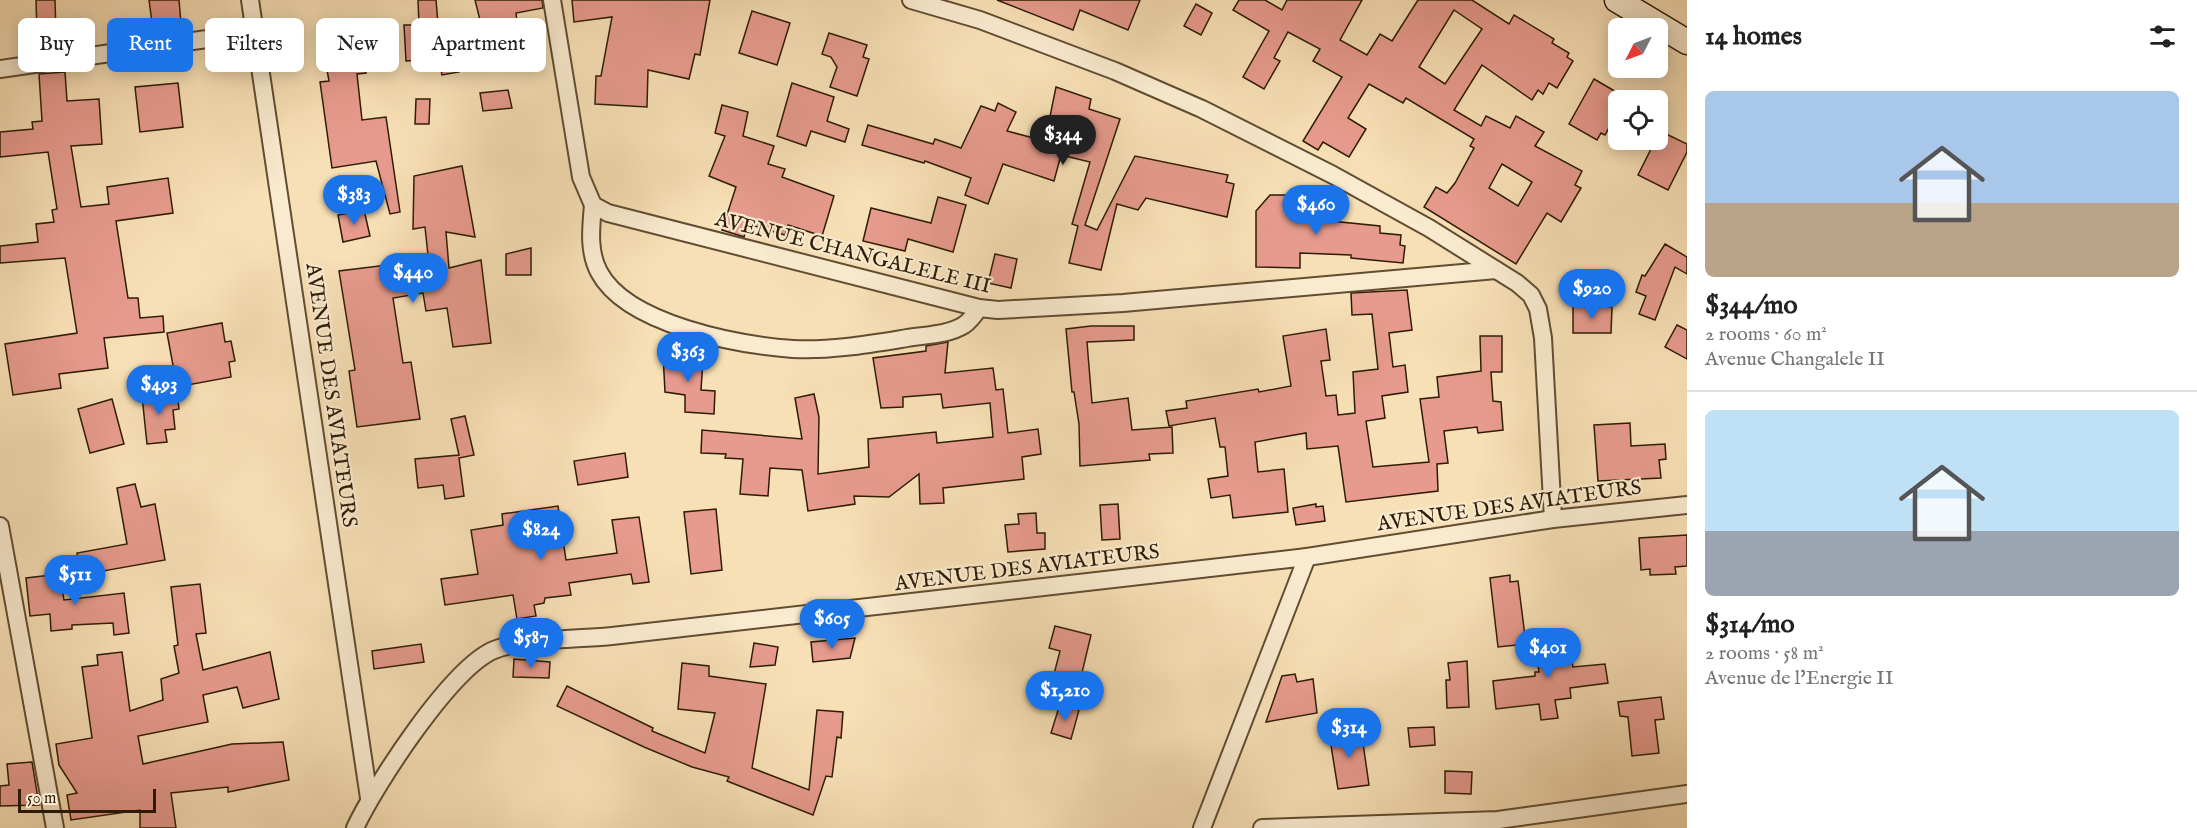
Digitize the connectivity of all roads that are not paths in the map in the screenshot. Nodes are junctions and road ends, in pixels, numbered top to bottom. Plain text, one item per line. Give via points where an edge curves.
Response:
1 (250, 0) edge
2 (552, 0) edge
3 (911, 0) edge
4 (1617, 0) edge
5 (253, 18) edge
6 (205, 39) edge
7 (1687, 42) edge
8 (0, 69) edge
9 (261, 72) edge
10 (593, 205) junction
11 (1496, 270) junction
12 (979, 308) junction
13 (1687, 505) edge
14 (1553, 519) junction
15 (0, 526) edge
16 (1307, 557) junction
17 (1687, 794) edge
18 (369, 798) junction
19 (1496, 824) edge
20 (55, 828) edge
21 (355, 828) edge
22 (1202, 828) edge
23 (1262, 828) edge

1 - 5 street, AVENUE DES AVIATEURS
2 - 10 street via 581,177
3 - 11 street via 980,20 1202,109 1334,175
4 - 7 street
6 - 8 street
9 - 18 street, AVENUE DES AVIATEURS
10 - 12 street, AVENUE CHANGALELE III via 622,217
10 - 12 street via 593,258 600,274 618,295 649,314 742,343 795,349 872,344 951,331 966,324
11 - 12 street, AVENUE CHANGALELE III via 1123,303
11 - 14 street via 1531,295 1538,309
13 - 14 street, AVENUE DES AVIATEURS
14 - 16 street, AVENUE DES AVIATEURS
15 - 20 street
16 - 18 street, AVENUE DES AVIATEURS via 648,633 507,645 483,656 460,677 404,746
16 - 22 street
17 - 19 street
18 - 21 street, AVENUE DES AVIATEURS
19 - 23 street

